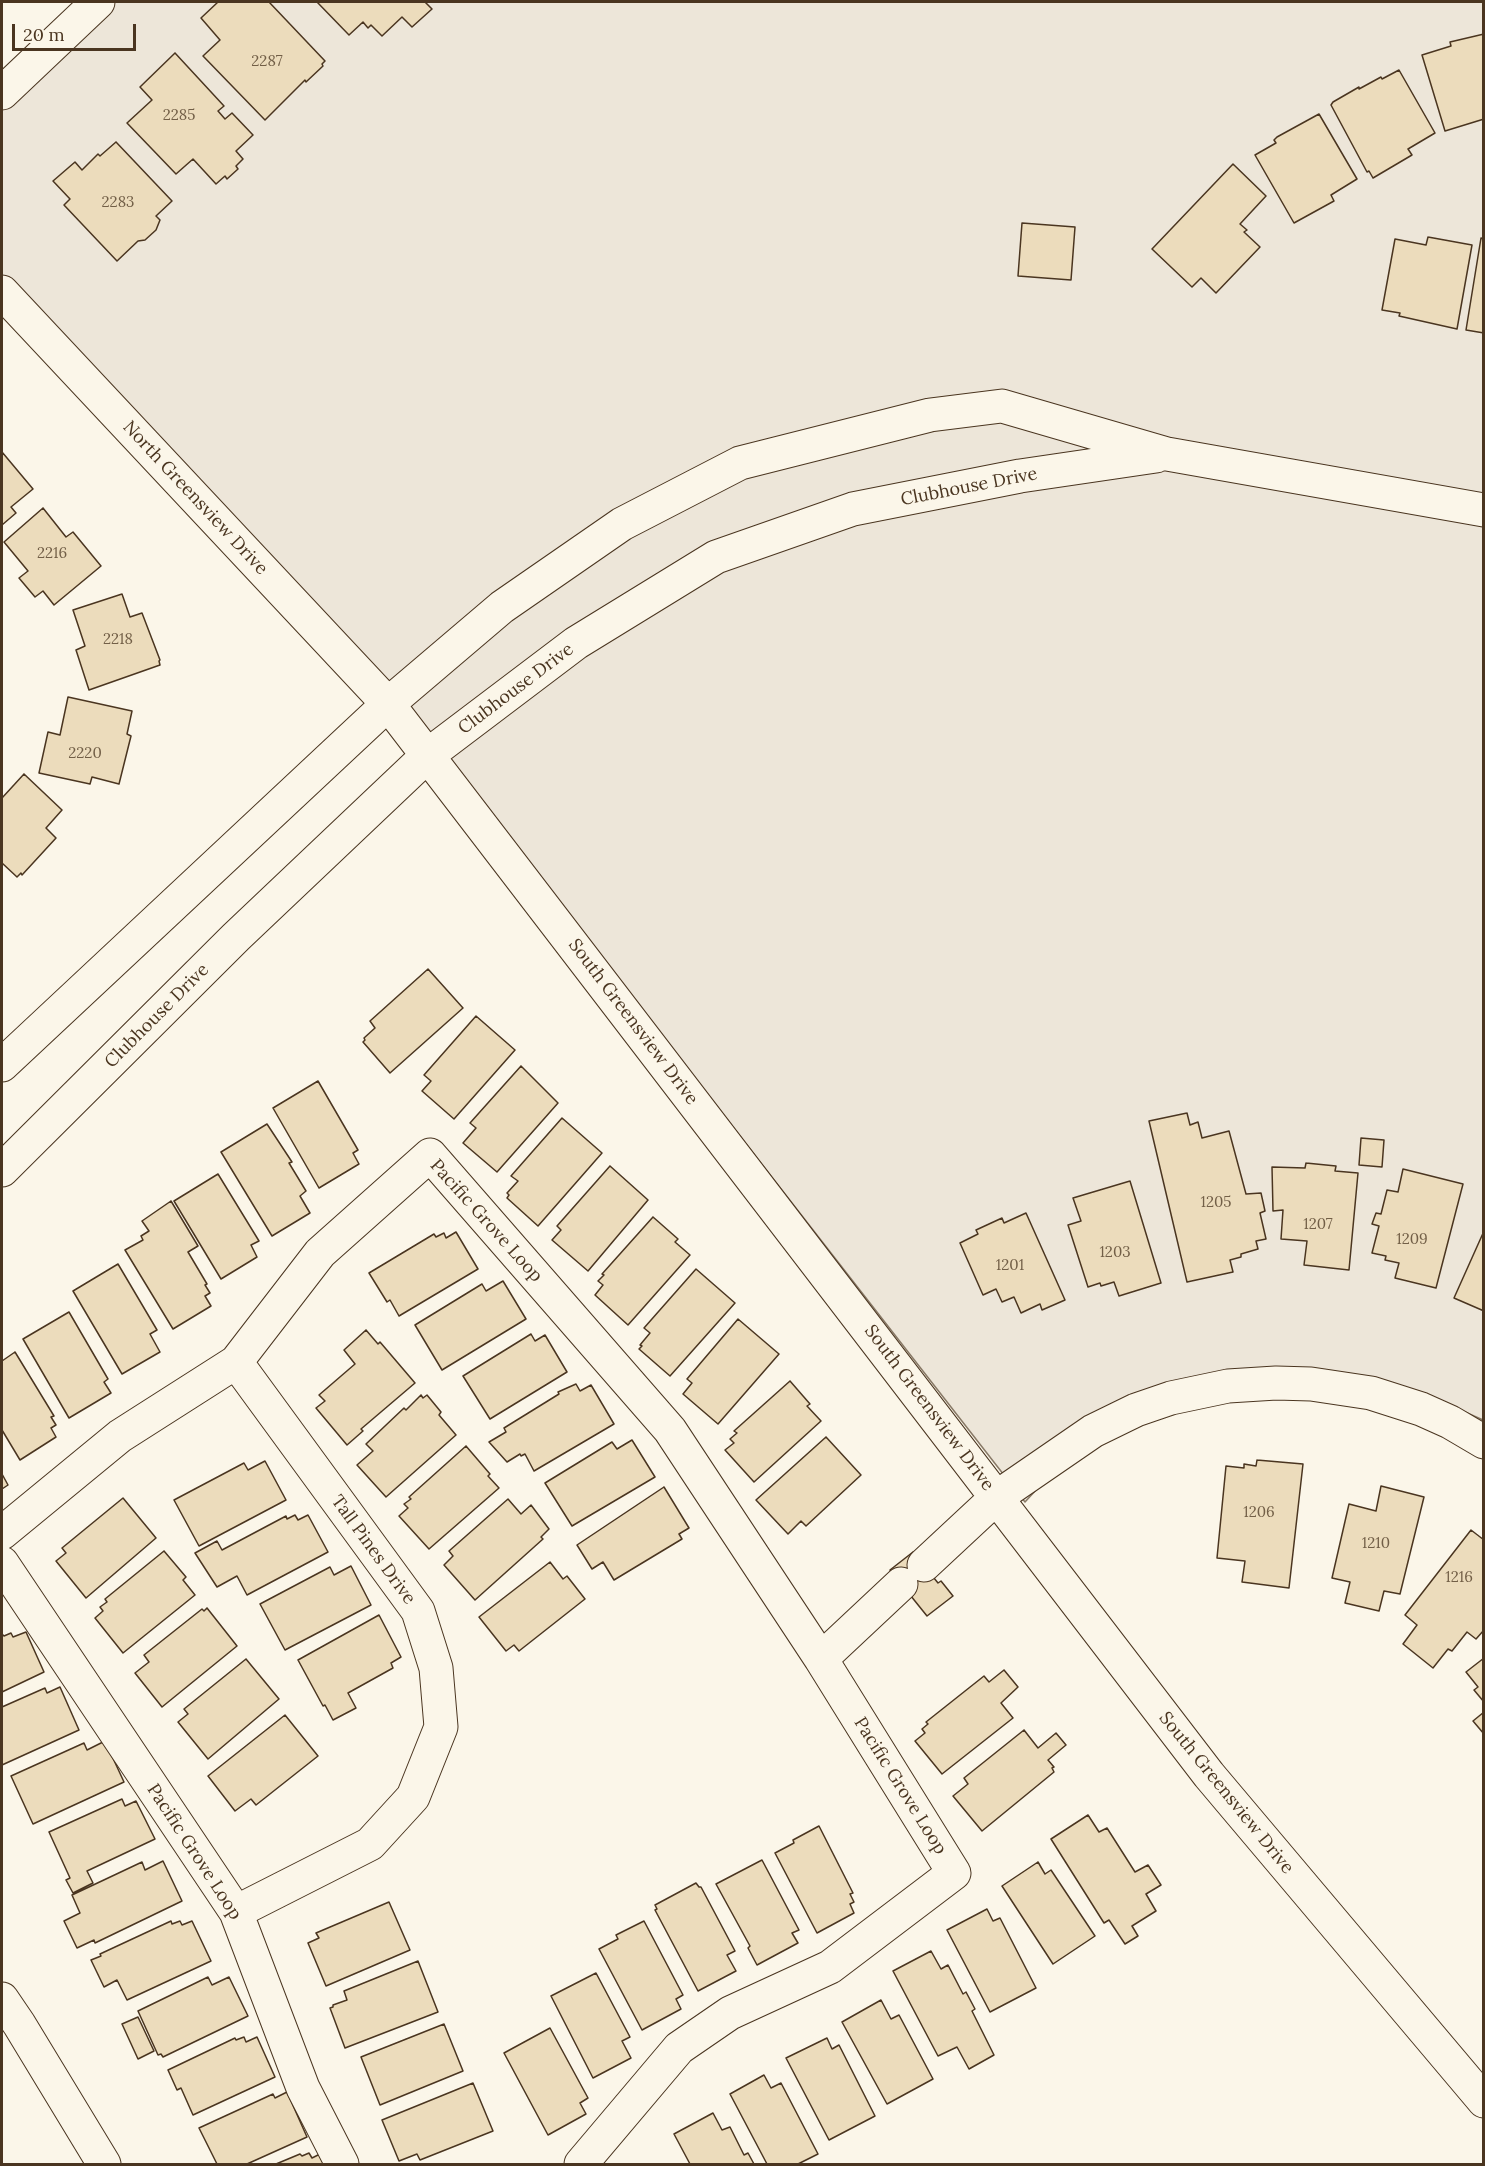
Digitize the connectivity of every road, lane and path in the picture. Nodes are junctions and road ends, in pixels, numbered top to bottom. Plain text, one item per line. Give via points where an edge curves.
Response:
1 (98, 2) edge
2 (2, 93) edge
3 (2, 292) edge
4 (1167, 454) junction
5 (1484, 510) edge
6 (388, 704) junction
7 (428, 755) junction
8 (2, 1065) edge
9 (2, 1170) edge
10 (237, 1362) junction
11 (1484, 1442) edge
12 (997, 1497) junction
13 (2, 1533) edge
14 (2, 1563) edge
15 (821, 1659) junction
16 (236, 1912) junction
17 (2, 1999) edge
18 (1484, 2101) edge
19 (104, 2164) edge
20 (342, 2164) edge
21 (581, 2164) edge

1 - 2 street
3 - 6 street, North Greensview Drive
4 - 5 street, Clubhouse Drive
4 - 6 street, Clubhouse Drive via 1002,406 930,415 740,463 622,524 502,607
4 - 7 street, Clubhouse Drive via 1020,476 853,509 716,558 576,643
6 - 7 street, South Greensview Drive
6 - 8 street, Clubhouse Drive
7 - 9 street, Clubhouse Drive via 236,937
7 - 12 street, South Greensview Drive
10 - 13 street, Pacific Grove Loop via 120,1436
10 - 15 street, Pacific Grove Loop via 320,1253 430,1155 670,1430
10 - 16 street, Tall Pines Drive via 418,1611 436,1668 441,1727 413,1797 370,1844
11 - 12 street via 1421,1409 1371,1393 1311,1384 1228,1386 1171,1398 1093,1431
12 - 15 street
12 - 18 street, South Greensview Drive via 1209,1775
14 - 16 street, Pacific Grove Loop
15 - 21 street, Pacific Grove Loop via 954,1873 830,1967 730,2013 679,2048
16 - 20 street, Pacific Grove Loop via 303,2088
17 - 19 street

